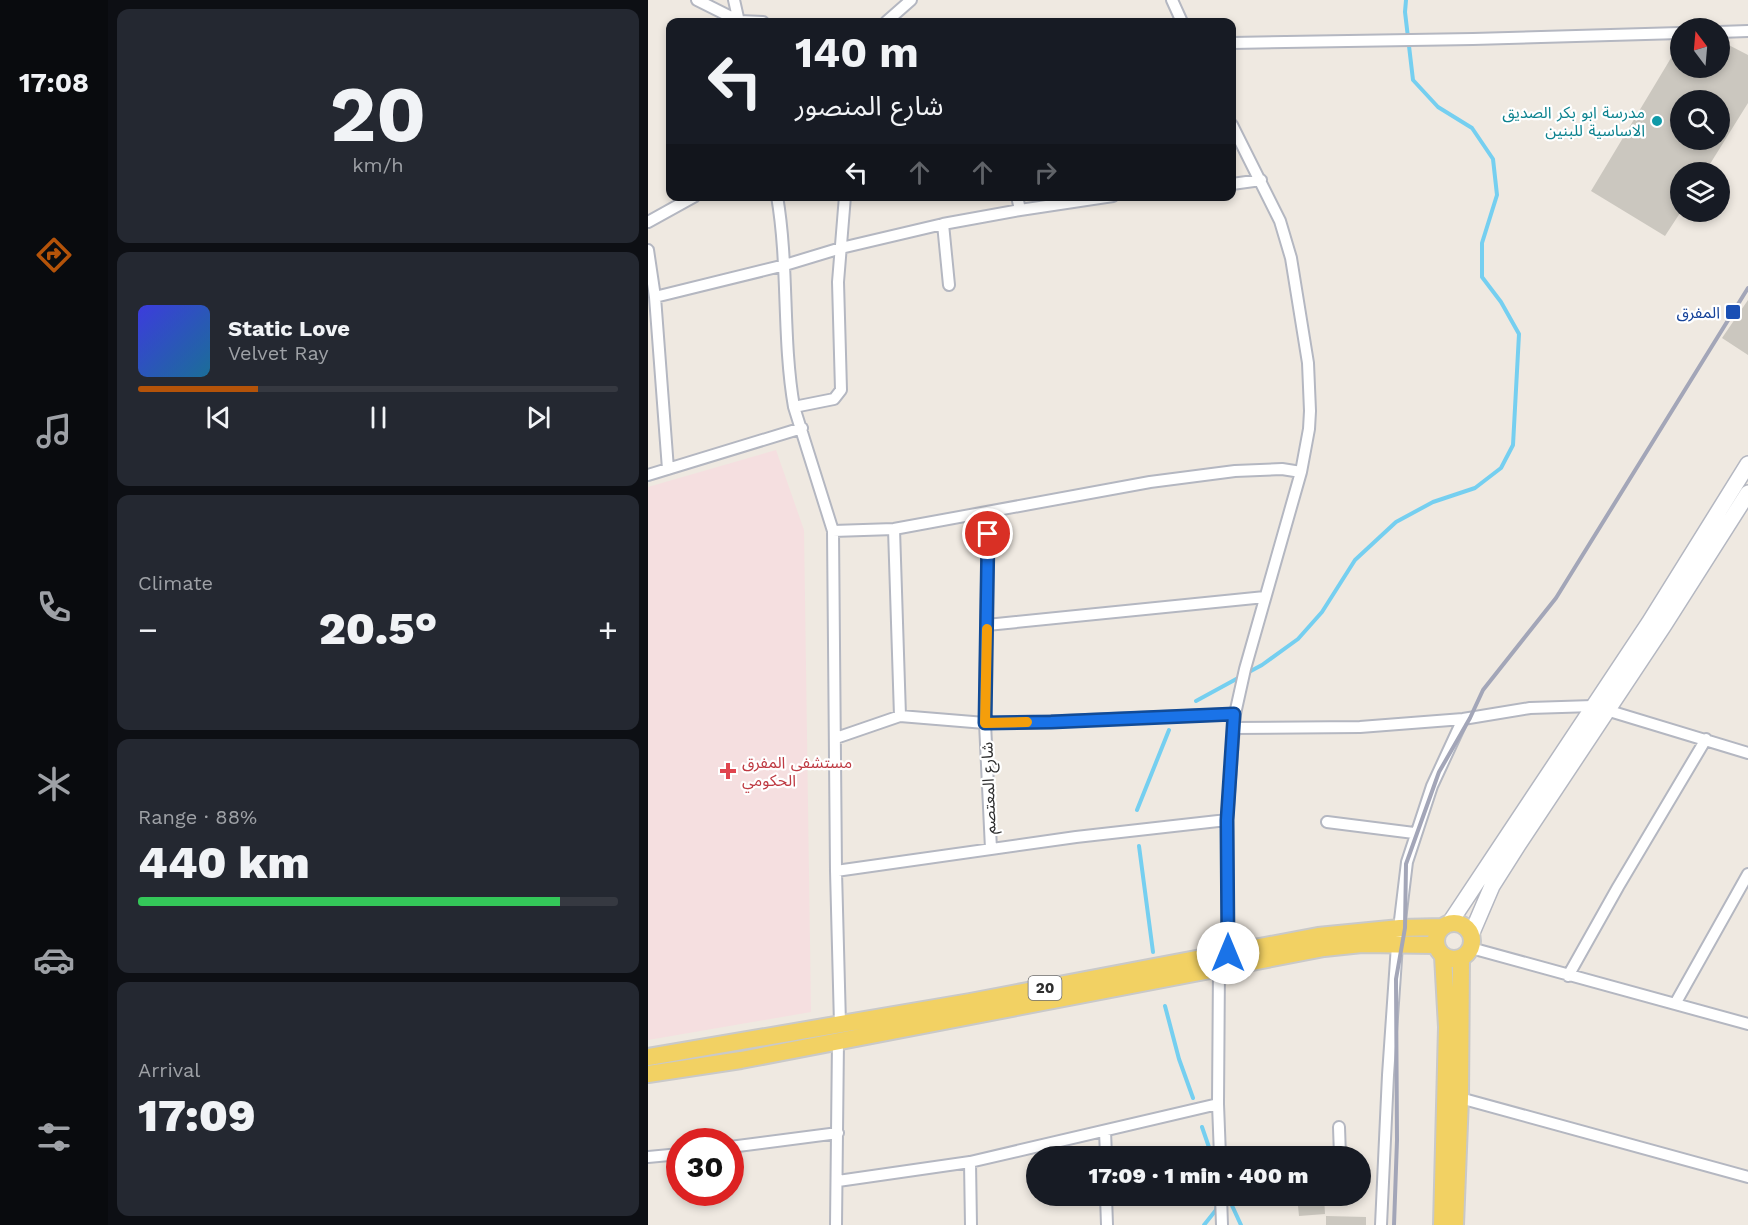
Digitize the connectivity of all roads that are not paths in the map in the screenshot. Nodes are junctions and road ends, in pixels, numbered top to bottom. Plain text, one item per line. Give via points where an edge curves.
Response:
1 (697, 0) edge
2 (734, 0) edge
3 (911, 0) edge
4 (1172, 0) edge
5 (731, 18) edge
6 (738, 18) edge
7 (891, 18) edge
8 (1180, 18) edge
9 (1748, 31) edge
10 (1730, 32) edge
11 (1670, 33) edge
12 (1236, 43) edge
13 (1236, 133) edge
14 (1261, 180) junction
15 (1236, 183) edge
16 (685, 201) edge
17 (778, 201) edge
18 (845, 201) edge
19 (1018, 201) edge
20 (1080, 201) edge
21 (1020, 210) junction
22 (648, 222) edge
23 (943, 224) junction
24 (841, 248) junction
25 (648, 250) edge
26 (785, 265) junction
27 (949, 285) dead end
28 (655, 297) junction
29 (794, 407) junction
30 (802, 428) junction
31 (1748, 464) edge
32 (668, 469) junction
33 (1301, 472) junction
34 (648, 475) edge
35 (1741, 494) edge
36 (988, 512) junction
37 (894, 529) junction
38 (833, 531) junction
39 (1265, 597) junction
40 (987, 625) junction
41 (1600, 707) junction
42 (1234, 714) junction
43 (900, 716) junction
44 (1463, 719) junction
45 (985, 723) junction
46 (1233, 728) junction
47 (836, 738) junction
48 (1706, 739) junction
49 (1748, 753) edge
50 (1227, 820) junction
51 (1327, 822) dead end
52 (1414, 833) junction
53 (991, 849) junction
54 (836, 871) junction
55 (1748, 874) edge
56 (1446, 925) junction
57 (1400, 928) junction
58 (1397, 945) junction
59 (1468, 947) junction
60 (1439, 951) junction
61 (1224, 961) junction
62 (1569, 976) junction
63 (1675, 1004) junction
64 (840, 1024) junction
65 (1748, 1024) edge
66 (838, 1041) junction
67 (648, 1057) edge
68 (648, 1074) edge
69 (1460, 1098) junction
70 (1218, 1104) junction
71 (1340, 1127) dead end
72 (1105, 1131) junction
73 (838, 1133) junction
74 (744, 1145) edge
75 (1106, 1146) edge
76 (1220, 1146) edge
77 (1340, 1146) edge
78 (666, 1155) edge
79 (648, 1157) edge
80 (970, 1162) junction
81 (1748, 1178) edge
82 (838, 1181) junction
83 (1106, 1206) edge
84 (1221, 1206) edge
85 (836, 1225) edge
86 (971, 1225) edge
87 (1107, 1225) edge
88 (1222, 1225) edge
89 (1381, 1225) edge
90 (1442, 1225) edge
91 (1455, 1225) edge

1 - 5 street
2 - 6 street
3 - 7 street
4 - 8 street
9 - 10 street
11 - 12 street
13 - 14 street
14 - 15 street
14 - 33 street via 1281,221 1304,336 1310,411
16 - 22 street
17 - 26 street
18 - 24 street
19 - 21 street
20 - 21 street
21 - 23 street
23 - 24 street
23 - 27 street
24 - 26 street
24 - 29 street via 841,390 834,399
25 - 28 street
26 - 28 street
26 - 29 street
28 - 32 street
29 - 30 street
30 - 32 street
30 - 38 street
31 - 35 main road
32 - 34 street
33 - 36 street via 1235,471
33 - 39 street
35 - 41 main road via 1649,623
36 - 37 street
36 - 40 street, شارع المعتصم
37 - 38 street
37 - 43 street
38 - 47 street
39 - 40 street
39 - 42 street
40 - 45 street, شارع المعتصم
41 - 44 street via 1530,708
41 - 48 street
41 - 56 main road
41 - 59 main road via 1492,886
42 - 45 street
42 - 46 street
43 - 45 street
43 - 47 street
44 - 46 street via 1360,727
44 - 52 street
45 - 53 street, شارع المعتصم
46 - 50 street
47 - 54 street
48 - 49 street
48 - 62 street
50 - 53 street
50 - 61 street
51 - 52 street
52 - 57 street
53 - 54 street
54 - 64 street
55 - 63 street
56 - 57 main road, 20
56 - 59 main road, 20 via 1462,925
56 - 60 main road via 1436,935
57 - 58 street
57 - 61 main road, 20 via 1318,936
58 - 60 main road, 20
58 - 61 main road, 20 via 1362,944
58 - 89 street
59 - 60 main road, 20 via 1452,960
59 - 62 street
59 - 69 main road
60 - 90 main road via 1447,1027
61 - 64 main road, 20
61 - 66 main road, 20
61 - 70 street
62 - 63 street
63 - 65 street
64 - 67 main road, 20
66 - 68 main road, 20
66 - 73 street
69 - 81 street
69 - 91 main road
70 - 72 street
70 - 76 street
71 - 77 street
72 - 75 street
72 - 80 street
73 - 74 street
73 - 82 street
78 - 79 street
80 - 82 street
80 - 86 street
82 - 85 street
83 - 87 street
84 - 88 street

